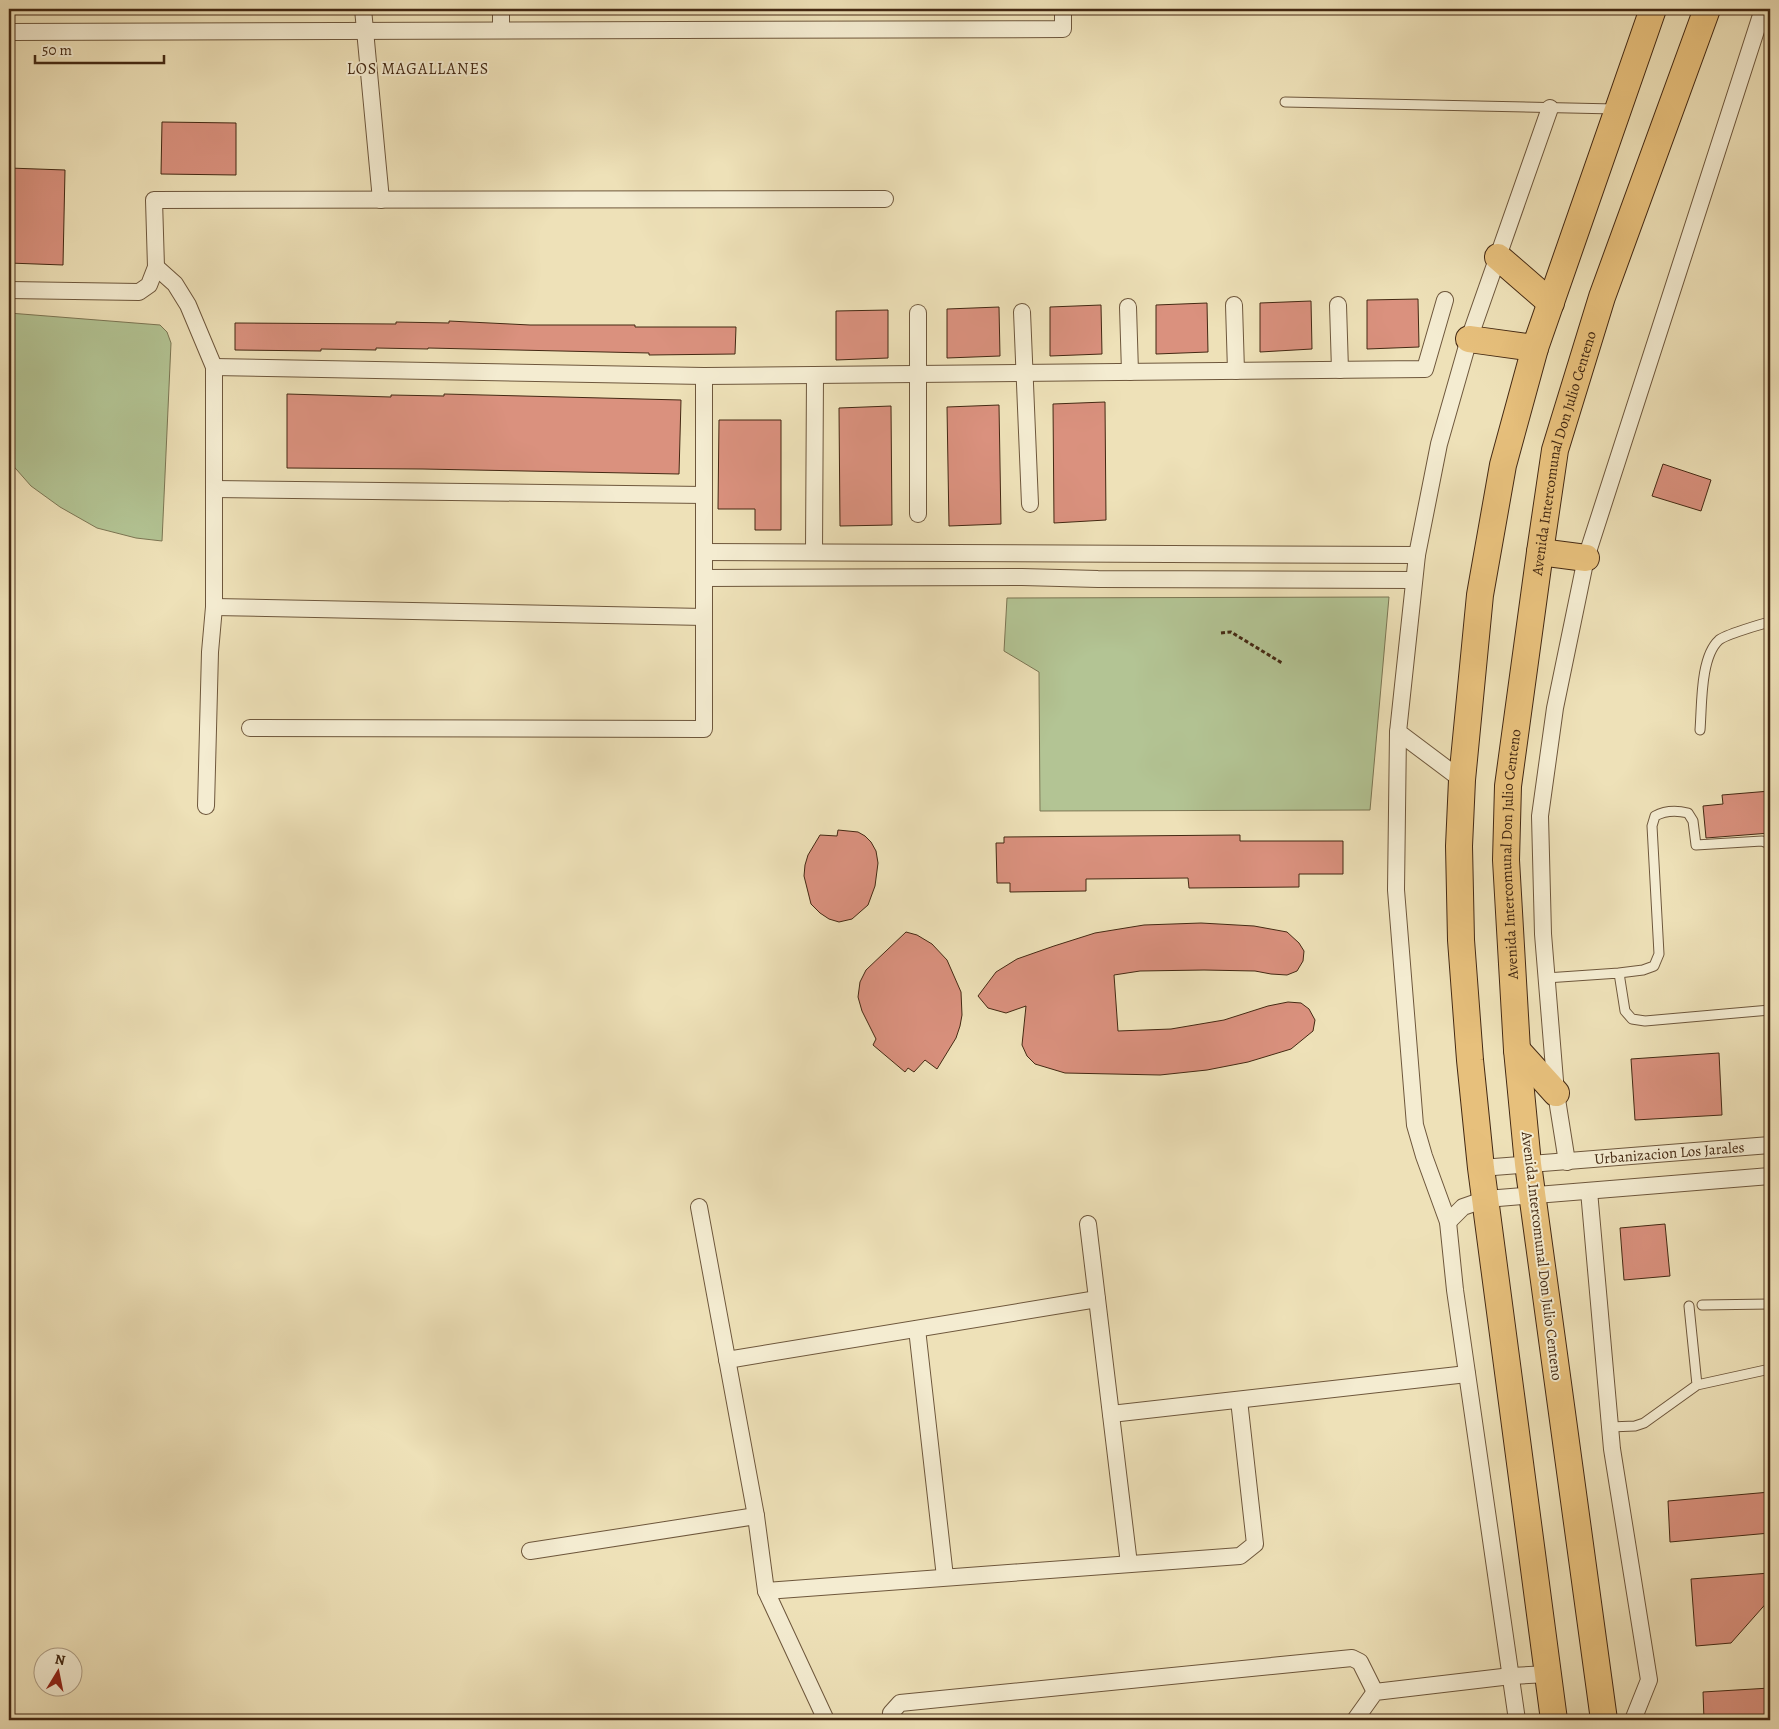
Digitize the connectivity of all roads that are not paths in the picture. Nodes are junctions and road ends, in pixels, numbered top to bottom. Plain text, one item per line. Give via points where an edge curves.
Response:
1 (363, 9) edge
2 (501, 9) edge
3 (1063, 9) edge
4 (1653, 9) edge
5 (1707, 9) edge
6 (1763, 9) edge
7 (501, 30) junction
8 (366, 31) junction
9 (9, 32) edge
10 (1286, 102) dead end
11 (1550, 108) junction
12 (1618, 109) junction
13 (885, 199) dead end
14 (381, 200) junction
15 (1498, 257) junction
16 (156, 267) junction
17 (9, 290) edge
18 (1445, 300) dead end
19 (1551, 303) junction
20 (1338, 304) dead end
21 (1234, 305) dead end
22 (1128, 307) dead end
23 (1022, 312) dead end
24 (918, 313) dead end
25 (1469, 339) junction
26 (1535, 348) junction
27 (214, 367) junction
28 (1340, 370) junction
29 (1236, 371) junction
30 (1130, 372) junction
31 (1024, 373) junction
32 (918, 374) junction
33 (815, 375) junction
34 (704, 376) junction
35 (214, 489) junction
36 (704, 495) junction
37 (1030, 504) dead end
38 (918, 514) dead end
39 (704, 552) junction
40 (814, 552) junction
41 (1540, 552) junction
42 (1022, 553) junction
43 (1417, 556) junction
44 (1586, 558) junction
45 (1022, 577) junction
46 (704, 578) junction
47 (1414, 580) junction
48 (214, 607) junction
49 (704, 616) junction
50 (1770, 622) edge
51 (250, 728) dead end
52 (1700, 730) dead end
53 (1398, 732) junction
54 (1462, 780) junction
55 (206, 806) dead end
56 (1770, 844) edge
57 (1619, 973) junction
58 (1546, 978) junction
59 (1770, 1010) edge
60 (1517, 1050) junction
61 (1556, 1093) junction
62 (1770, 1145) edge
63 (1567, 1162) junction
64 (1528, 1164) junction
65 (1481, 1168) junction
66 (1770, 1176) edge
67 (1589, 1190) junction
68 (1532, 1196) junction
69 (1486, 1199) junction
70 (699, 1207) dead end
71 (1448, 1222) junction
72 (1088, 1224) dead end
73 (1097, 1299) junction
74 (1770, 1304) edge
75 (1702, 1305) dead end
76 (1689, 1306) dead end
77 (917, 1329) junction
78 (727, 1360) junction
79 (1770, 1369) edge
80 (1467, 1374) junction
81 (1697, 1385) junction
82 (1239, 1400) junction
83 (1111, 1414) junction
84 (1610, 1427) junction
85 (756, 1516) junction
86 (530, 1551) dead end
87 (1129, 1564) junction
88 (945, 1577) junction
89 (766, 1591) junction
90 (1548, 1674) junction
91 (1510, 1676) junction
92 (1375, 1692) junction
93 (826, 1720) edge
94 (894, 1720) edge
95 (1355, 1720) edge
96 (1517, 1720) edge
97 (1554, 1720) edge
98 (1604, 1720) edge
99 (1633, 1720) edge

1 - 8 street
2 - 7 street
3 - 7 street via 1063,29
4 - 12 main road
5 - 41 main road, Avenida Intercomunal Don Julio Centeno via 1602,297 1556,450
6 - 44 street, Avenida Intercomunal Don Julio Centeno
7 - 8 street
8 - 9 street
8 - 14 street
10 - 11 lane
11 - 12 lane
11 - 15 street
12 - 19 main road
13 - 14 street
14 - 16 street via 154,200
15 - 19 main road
15 - 25 street
16 - 17 street via 149,285 139,292
16 - 27 street via 175,284 188,305
18 - 28 street via 1425,369
19 - 26 main road
20 - 28 street
21 - 29 street
22 - 30 street
23 - 31 street
24 - 32 street
25 - 26 main road
25 - 43 street via 1439,444
26 - 54 main road via 1503,465 1482,586
27 - 34 street
27 - 35 street
28 - 29 street
29 - 30 street
30 - 31 street
31 - 32 street
31 - 37 street
32 - 33 street
32 - 38 street
33 - 34 street
33 - 40 street
34 - 36 street
35 - 36 street
35 - 48 street
36 - 39 street
39 - 40 street
39 - 46 street
40 - 42 street
41 - 44 main road
41 - 60 main road, Avenida Intercomunal Don Julio Centeno via 1508,786 1506,860
42 - 43 street
42 - 45 street
43 - 47 street
44 - 58 street, Avenida Intercomunal Don Julio Centeno via 1555,708 1540,816
45 - 46 street
45 - 47 street
46 - 49 street
47 - 53 street
48 - 49 street
48 - 55 street
49 - 51 street via 704,729
50 - 52 lane via 1720,639 1710,651
53 - 54 street
53 - 71 street via 1396,890 1415,1125
54 - 65 main road via 1461,940
56 - 57 lane via 1762,841 1696,845 1693,821 1688,813 1679,810 1655,816 1652,826 1659,954 1654,966
57 - 58 lane
57 - 59 lane via 1625,1011 1632,1019 1645,1021
58 - 61 street, Avenida Intercomunal Don Julio Centeno
60 - 61 main road
60 - 64 main road, Avenida Intercomunal Don Julio Centeno
61 - 63 street, Avenida Intercomunal Don Julio Centeno
62 - 63 street, Urbanizacion Los Jarales
63 - 64 street, Urbanizacion Los Jarales
64 - 65 street, Urbanizacion Los Jarales
64 - 68 main road, Avenida Intercomunal Don Julio Centeno
65 - 69 main road
66 - 67 street, Urbanizacion Los Jarales
67 - 68 street, Urbanizacion Los Jarales
67 - 84 street
68 - 69 street, Urbanizacion Los Jarales
68 - 98 main road, Avenida Intercomunal Don Julio Centeno
69 - 71 street, Urbanizacion Los Jarales via 1463,1207
69 - 90 main road
70 - 78 street
71 - 80 street
72 - 73 street
73 - 77 street
73 - 83 street
74 - 75 lane
76 - 81 lane
77 - 78 street
77 - 88 street
78 - 85 street
79 - 81 lane
80 - 82 street
80 - 91 street
81 - 84 lane via 1644,1423
82 - 83 street
82 - 87 street via 1255,1544 1240,1556
83 - 87 street
84 - 99 street via 1649,1680
85 - 86 street
85 - 89 street
87 - 88 street
88 - 89 street
89 - 93 street
90 - 91 street
90 - 97 main road
91 - 92 street
91 - 96 street
92 - 94 street via 1360,1662 1352,1658 900,1704 891,1713
92 - 95 street

